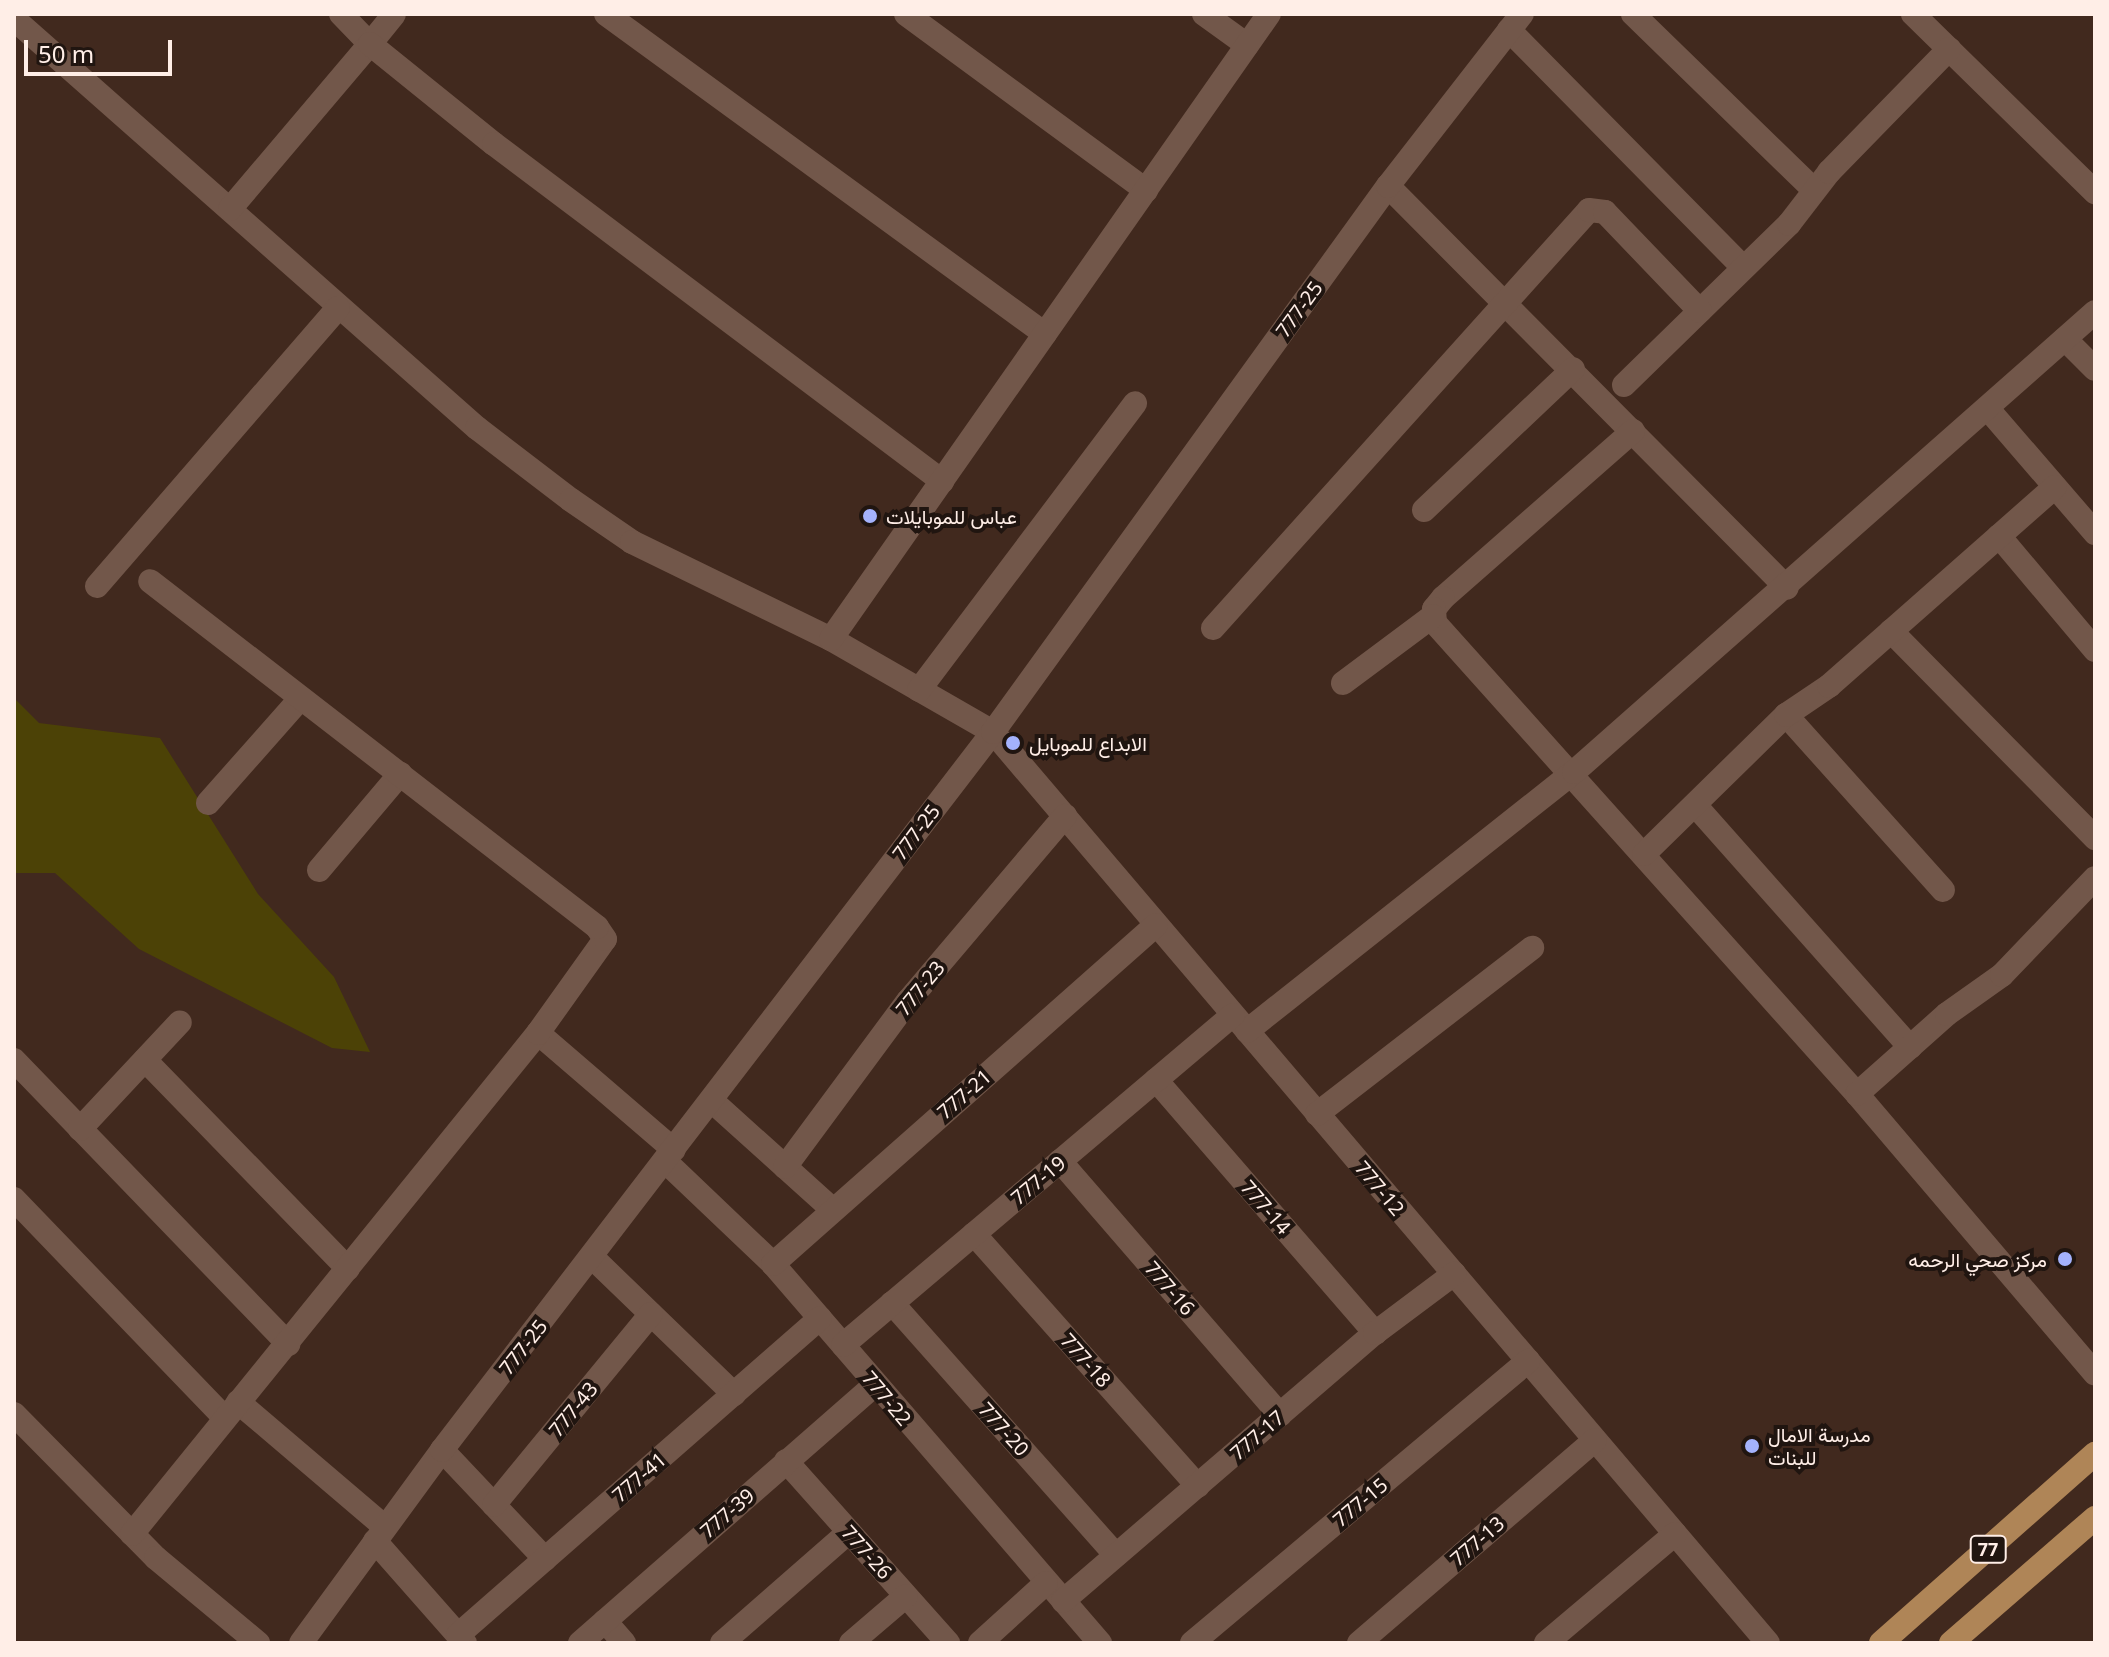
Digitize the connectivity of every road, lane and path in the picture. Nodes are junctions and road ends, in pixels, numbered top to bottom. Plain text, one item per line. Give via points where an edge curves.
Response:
1 (341, 14) edge
2 (394, 14) edge
3 (606, 14) edge
4 (906, 14) edge
5 (1204, 14) edge
6 (1269, 14) edge
7 (1633, 14) edge
8 (1913, 14) edge
9 (14, 19) edge
10 (1515, 22) edge
11 (370, 44) junction
12 (1247, 45) junction
13 (1949, 49) junction
14 (1388, 186) junction
15 (1146, 190) junction
16 (1814, 190) junction
17 (2095, 192) edge
18 (230, 209) junction
19 (1744, 268) junction
20 (1506, 300) junction
21 (338, 308) junction
22 (1700, 311) junction
23 (2095, 312) edge
24 (1045, 334) junction
25 (2065, 339) junction
26 (1573, 369) junction
27 (2095, 369) edge
28 (1624, 385) dead end
29 (1135, 403) dead end
30 (1988, 409) junction
31 (1633, 431) junction
32 (942, 481) junction
33 (2055, 487) junction
34 (1424, 510) dead end
35 (2095, 533) edge
36 (1999, 536) junction
37 (150, 581) dead end
38 (97, 586) dead end
39 (1787, 588) junction
40 (1433, 616) junction
41 (1213, 628) dead end
42 (1891, 631) junction
43 (831, 639) junction
44 (2095, 650) edge
45 (1343, 683) dead end
46 (919, 690) junction
47 (301, 698) junction
48 (1786, 715) junction
49 (993, 732) junction
50 (1574, 772) junction
51 (400, 774) junction
52 (208, 803) dead end
53 (1695, 805) junction
54 (1065, 816) junction
55 (2095, 838) edge
56 (1644, 854) junction
57 (319, 870) dead end
58 (2095, 878) edge
59 (1943, 890) dead end
60 (1156, 925) junction
61 (1532, 948) dead end
62 (180, 1022) dead end
63 (1240, 1023) junction
64 (538, 1033) junction
65 (1910, 1047) junction
66 (14, 1060) edge
67 (145, 1060) junction
68 (1156, 1080) junction
69 (1857, 1094) junction
70 (712, 1101) junction
71 (1317, 1114) junction
72 (80, 1129) junction
73 (670, 1155) junction
74 (1060, 1161) junction
75 (785, 1167) junction
76 (14, 1199) edge
77 (832, 1209) junction
78 (974, 1234) junction
79 (593, 1258) junction
80 (773, 1264) junction
81 (348, 1269) junction
82 (1454, 1274) junction
83 (892, 1303) junction
84 (651, 1314) junction
85 (820, 1318) junction
86 (1375, 1333) junction
87 (288, 1344) junction
88 (843, 1345) junction
89 (1528, 1361) junction
90 (2095, 1374) edge
91 (875, 1385) junction
92 (734, 1394) junction
93 (231, 1410) junction
94 (14, 1414) edge
95 (1280, 1415) junction
96 (1595, 1440) junction
97 (442, 1450) junction
98 (2095, 1454) edge
99 (786, 1461) junction
100 (1198, 1486) junction
101 (494, 1505) junction
102 (2095, 1518) edge
103 (849, 1532) junction
104 (132, 1534) junction
105 (380, 1534) junction
106 (1675, 1534) junction
107 (1116, 1555) junction
108 (545, 1559) junction
109 (1054, 1592) junction
110 (906, 1596) junction
111 (605, 1621) junction
112 (461, 1639) edge
113 (305, 1641) edge
114 (258, 1643) edge
115 (580, 1643) edge
116 (624, 1643) edge
117 (722, 1643) edge
118 (851, 1643) edge
119 (948, 1643) edge
120 (980, 1643) edge
121 (1100, 1643) edge
122 (1192, 1643) edge
123 (1359, 1643) edge
124 (1546, 1643) edge
125 (1768, 1643) edge
126 (1881, 1643) edge
127 (1951, 1643) edge

1 - 11 street
2 - 11 street
3 - 24 street
4 - 15 street
5 - 12 street
6 - 12 street
7 - 16 street
8 - 13 street
9 - 18 street, 777-12
10 - 14 street, 777-25
10 - 19 street
11 - 18 street
11 - 32 street via 494,144
12 - 15 street
13 - 16 street
13 - 17 street
14 - 20 street
14 - 49 street, 777-25
15 - 24 street
16 - 19 street
18 - 21 street, 777-12
19 - 22 street
20 - 22 street via 1589,210 1597,209
20 - 26 street
20 - 41 street
21 - 38 street
21 - 43 street, 777-12 via 477,428 632,542
22 - 28 street
23 - 25 street, 777-19
24 - 32 street
25 - 27 street
25 - 30 street, 777-19
26 - 31 street
26 - 34 street
29 - 46 street
30 - 33 street
30 - 39 street, 777-19
31 - 39 street
31 - 40 street via 1443,598
32 - 43 street
33 - 35 street
33 - 36 street
36 - 42 street
36 - 44 street
37 - 47 street
39 - 50 street, 777-19
40 - 45 street
40 - 50 street
42 - 48 street via 1829,686
42 - 55 street
43 - 46 street, 777-12
46 - 49 street, 777-12
47 - 51 street
47 - 52 street
48 - 53 street
48 - 59 street
49 - 54 street, 777-12
49 - 70 street, 777-25
50 - 56 street
50 - 63 street, 777-19
51 - 57 street
51 - 64 street via 597,927 605,939
53 - 56 street
53 - 65 street
54 - 60 street, 777-12
54 - 75 street, 777-23 via 908,1001
56 - 69 street
58 - 65 street via 2002,975
60 - 63 street, 777-12
60 - 77 street, 777-21
61 - 71 street
62 - 67 street
63 - 68 street, 777-19
63 - 71 street, 777-12
64 - 73 street, 777-22
64 - 81 street
65 - 69 street
66 - 72 street
67 - 72 street
67 - 81 street
68 - 74 street, 777-19
68 - 86 street, 777-14
69 - 90 street
70 - 73 street, 777-25
70 - 75 street
71 - 82 street, 777-12
72 - 87 street
73 - 79 street, 777-25
73 - 80 street, 777-22
74 - 78 street, 777-19
74 - 95 street, 777-16
75 - 77 street
76 - 93 street
77 - 80 street, 777-21
78 - 83 street, 777-19
78 - 100 street, 777-18
79 - 84 street
79 - 97 street, 777-25
80 - 85 street, 777-22
81 - 87 street
82 - 86 street, 777-17
82 - 89 street, 777-12
83 - 88 street, 777-19
83 - 107 street, 777-20
84 - 92 street
84 - 101 street, 777-43
85 - 88 street, 777-22
85 - 92 street, 777-41
86 - 95 street, 777-17
87 - 93 street
88 - 91 street, 777-22
89 - 96 street, 777-12
89 - 122 street, 777-15
91 - 99 street, 777-39
91 - 109 street, 777-22
92 - 108 street, 777-41
93 - 104 street
93 - 105 street
94 - 104 street
95 - 100 street, 777-17
96 - 106 street, 777-12
96 - 123 street, 777-13
97 - 101 street
97 - 105 street, 777-25
98 - 126 main road, 77
99 - 103 street, 777-26
99 - 111 street, 777-39
100 - 107 street, 777-17
101 - 108 street
102 - 127 main road, 77
103 - 110 street, 777-26
103 - 117 street
104 - 114 street
105 - 112 street
105 - 113 street, 777-25
106 - 124 street
106 - 125 street, 777-12
107 - 109 street, 777-17
108 - 112 street, 777-41
109 - 120 street, 777-17
109 - 121 street, 777-22
110 - 118 street
110 - 119 street, 777-26
111 - 115 street, 777-39
111 - 116 street

